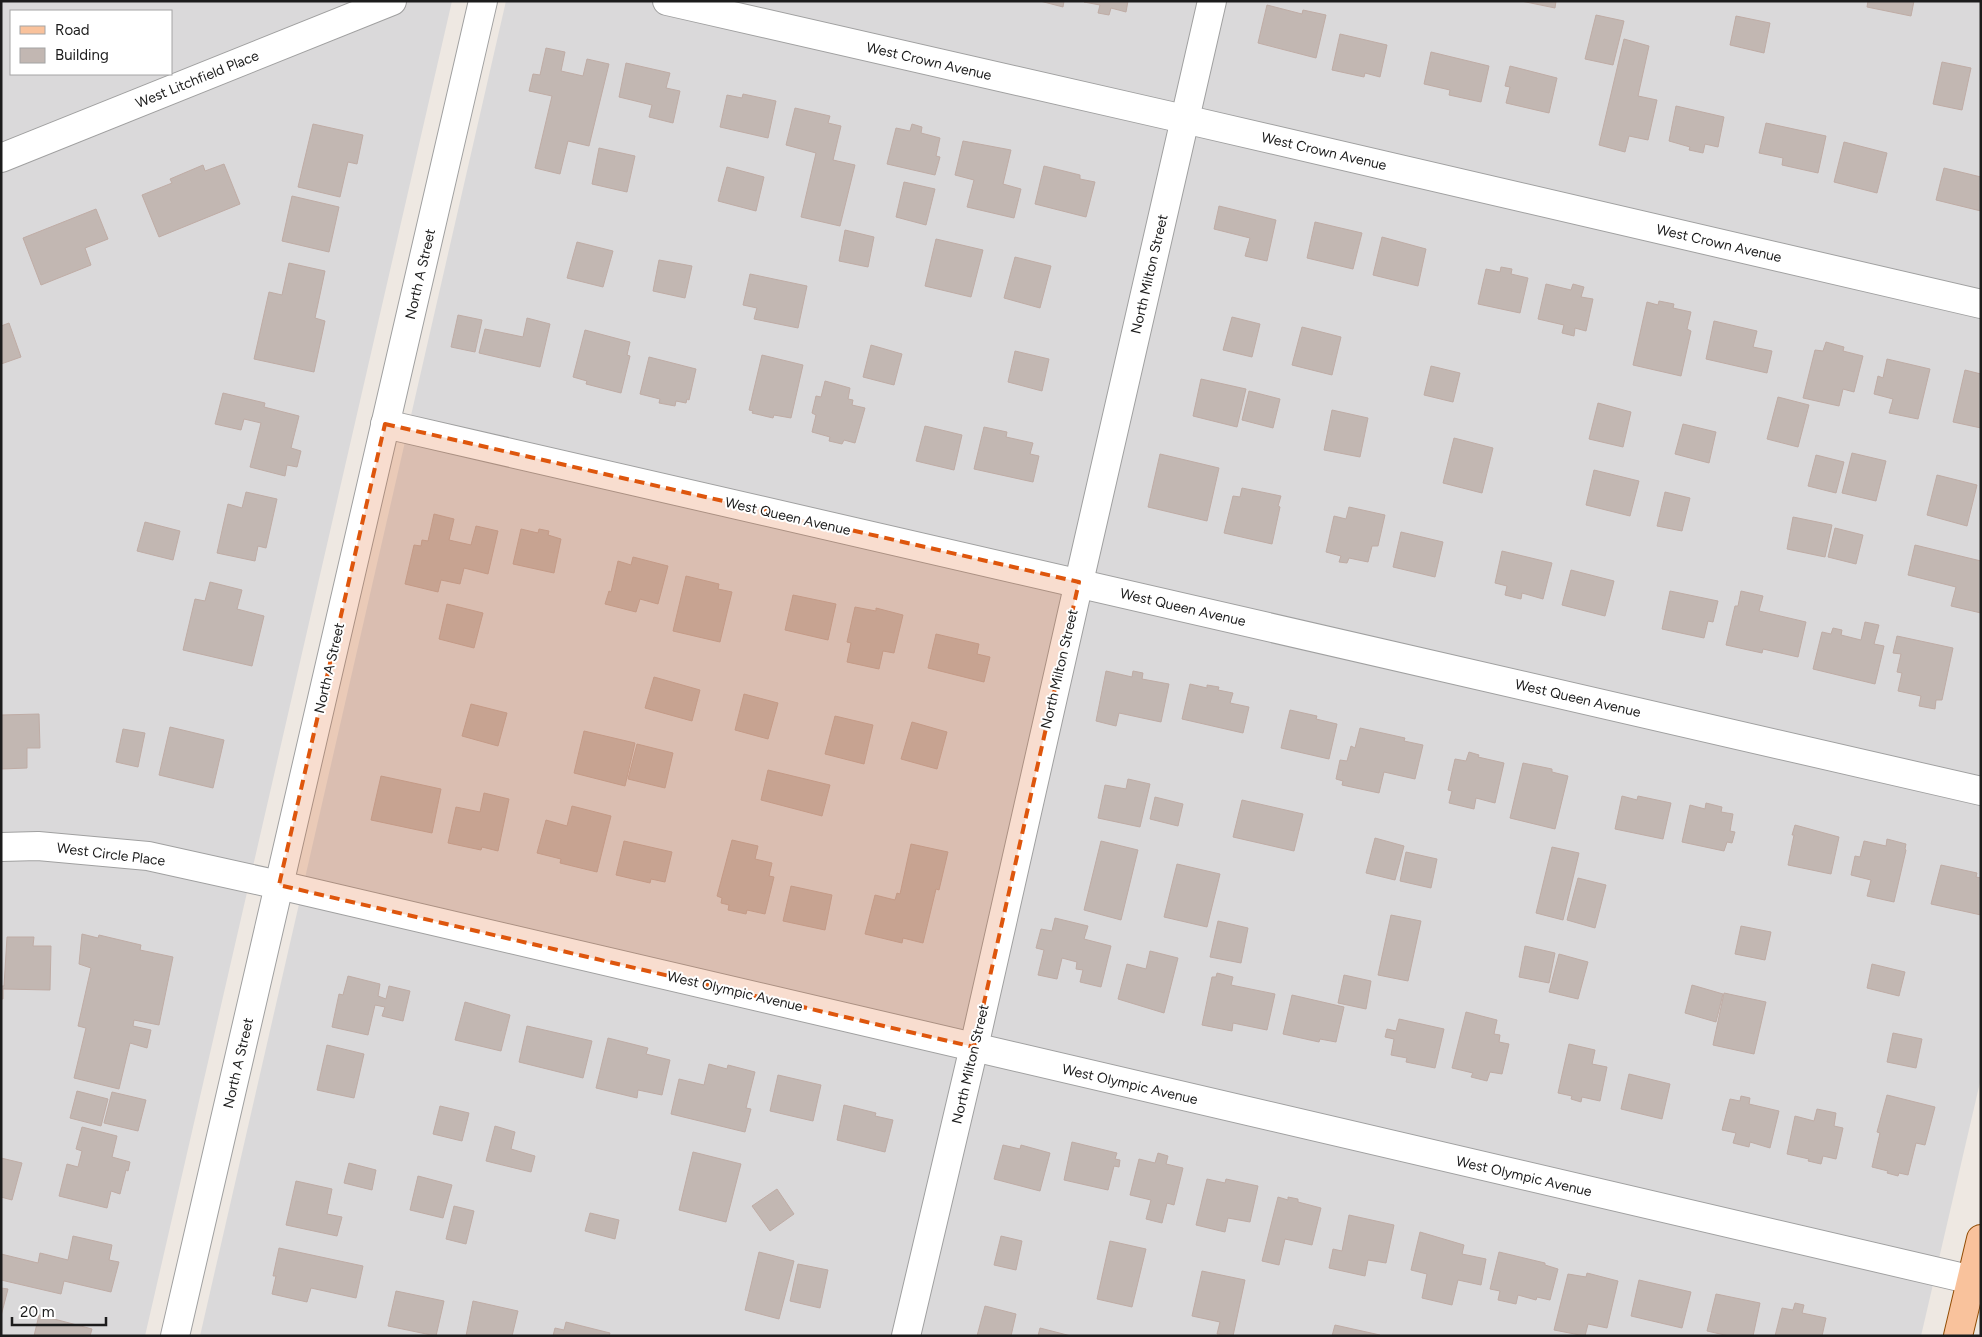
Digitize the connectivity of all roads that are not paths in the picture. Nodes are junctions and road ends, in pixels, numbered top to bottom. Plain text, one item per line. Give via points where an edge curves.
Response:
1 (392, 1) edge
2 (483, 1) edge
3 (667, 1) edge
4 (1212, 1) edge
5 (1184, 119) junction
6 (1, 158) edge
7 (1981, 304) edge
8 (385, 424) junction
9 (1078, 582) junction
10 (1981, 791) edge
11 (1, 847) edge
12 (279, 885) junction
13 (974, 1048) junction
14 (1981, 1239) edge
15 (1976, 1281) edge
16 (175, 1336) edge
17 (906, 1336) edge
18 (1958, 1336) edge

1 - 6 street, West Litchfield Place
2 - 8 street, North A Street
3 - 5 street, West Crown Avenue
4 - 5 street, North Milton Street
5 - 7 street, West Crown Avenue
5 - 9 street, North Milton Street
8 - 9 street, West Queen Avenue
8 - 12 street, North A Street
9 - 10 street, West Queen Avenue
9 - 13 street, North Milton Street
11 - 12 street, West Circle Place via 38,846 148,856
12 - 13 street, West Olympic Avenue
12 - 16 street, North A Street
13 - 15 street, West Olympic Avenue
13 - 17 street, North Milton Street
14 - 15 main road
15 - 18 main road

